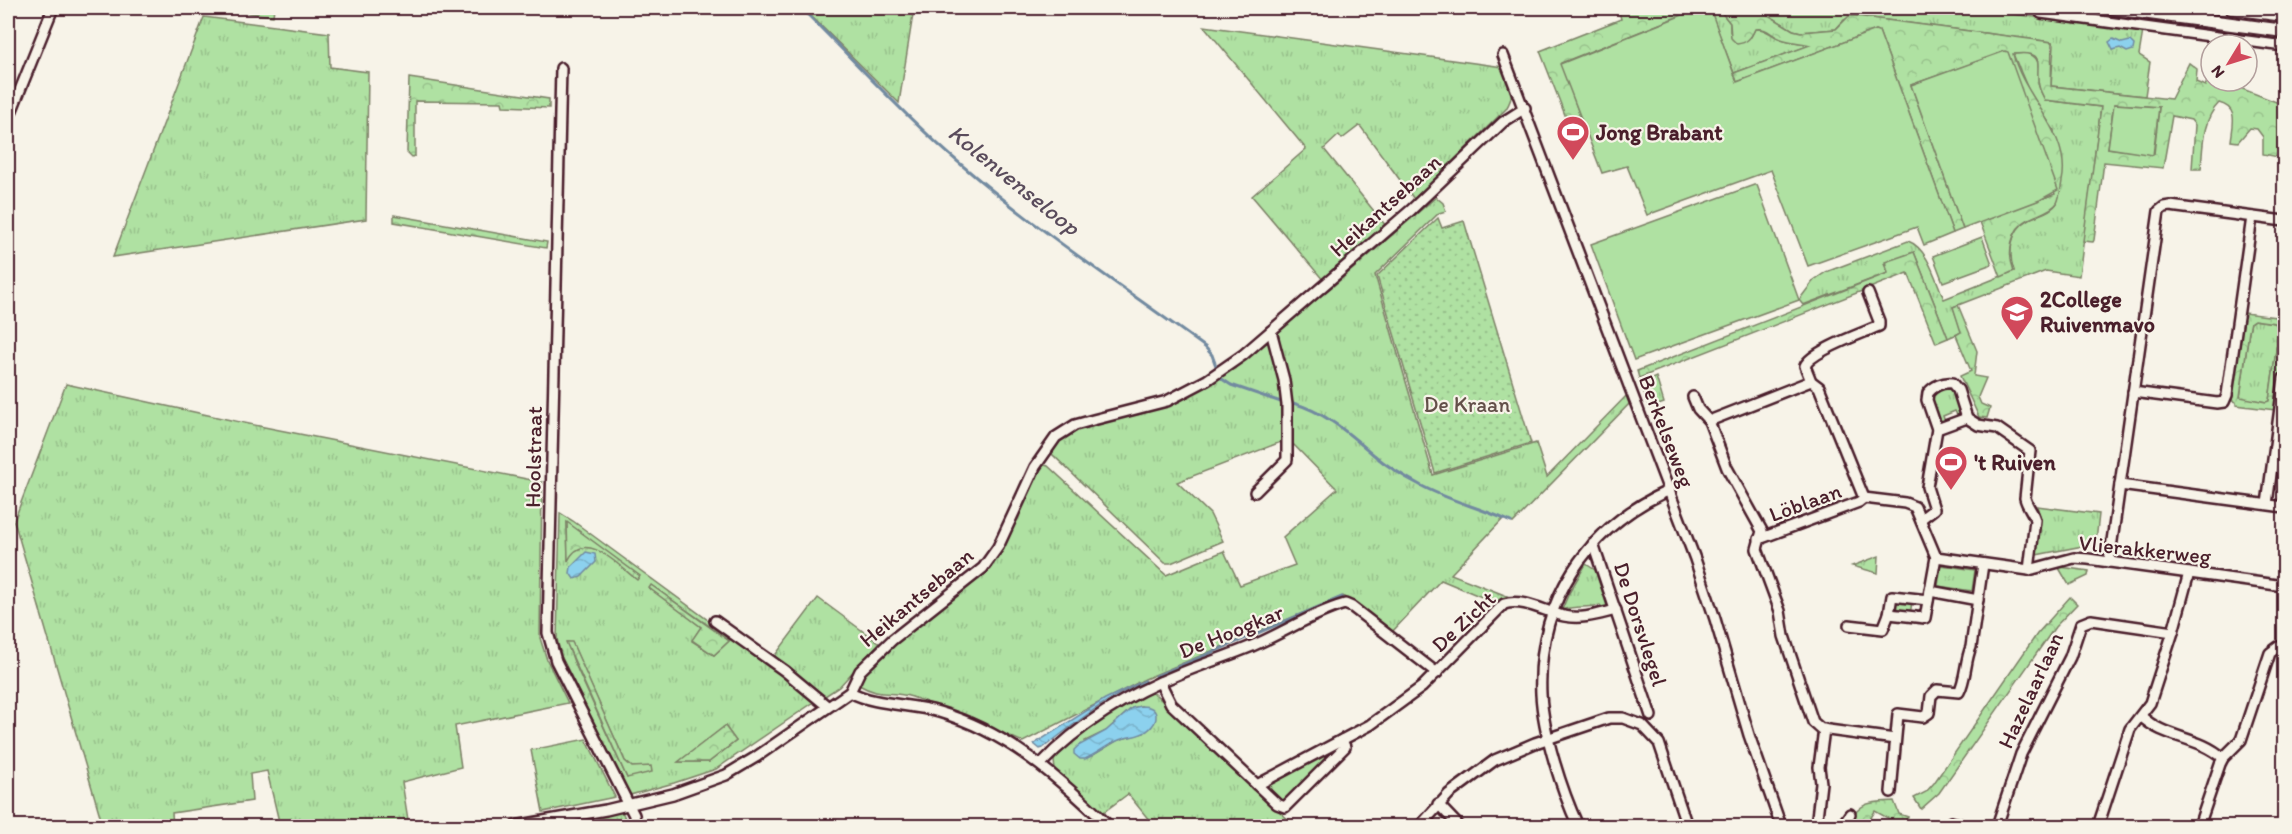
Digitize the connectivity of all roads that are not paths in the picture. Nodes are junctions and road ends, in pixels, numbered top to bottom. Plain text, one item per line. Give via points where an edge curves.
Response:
1 (51, 8) edge
2 (2112, 8) edge
3 (2231, 8) edge
4 (2041, 12) dead end
5 (2284, 15) edge
6 (2284, 31) edge
7 (2284, 46) edge
8 (1503, 55) dead end
9 (561, 68) dead end
10 (1525, 108) junction
11 (8, 120) edge
12 (2252, 217) junction
13 (2284, 221) edge
14 (1868, 292) dead end
15 (1271, 331) junction
16 (2284, 378) edge
17 (1811, 381) junction
18 (2133, 392) junction
19 (1694, 397) dead end
20 (1968, 418) junction
21 (1709, 421) junction
22 (1937, 429) junction
23 (2120, 484) junction
24 (1670, 490) junction
25 (1255, 492) dead end
26 (1864, 498) junction
27 (2267, 504) junction
28 (2284, 507) edge
29 (1921, 519) junction
30 (1759, 539) junction
31 (1593, 544) junction
32 (1936, 557) junction
33 (2109, 561) junction
34 (1983, 564) junction
35 (2029, 570) junction
36 (2189, 573) junction
37 (2284, 586) edge
38 (1929, 596) junction
39 (1978, 600) junction
40 (1616, 610) junction
41 (1552, 613) junction
42 (1889, 614) junction
43 (715, 621) dead end
44 (1849, 625) dead end
45 (2173, 632) junction
46 (2284, 647) edge
47 (1437, 673) junction
48 (1160, 682) junction
49 (850, 692) junction
50 (827, 706) junction
51 (1651, 716) dead end
52 (2141, 716) junction
53 (1824, 729) junction
54 (1549, 738) junction
55 (1895, 739) junction
56 (1342, 740) junction
57 (2223, 758) junction
58 (1041, 764) junction
59 (1257, 785) junction
60 (1891, 792) dead end
61 (1438, 804) junction
62 (628, 805) junction
63 (1850, 814) dead end
64 (1097, 817) junction
65 (1951, 822) dead end
66 (515, 826) edge
67 (636, 826) edge
68 (1102, 826) edge
69 (1109, 826) edge
70 (1420, 826) edge
71 (1459, 826) edge
72 (1578, 826) edge
73 (1687, 826) edge
74 (1781, 826) edge
75 (1816, 826) edge
76 (1842, 826) edge
77 (1967, 826) edge
78 (1997, 826) edge
79 (2098, 826) edge
80 (2199, 826) edge

1 - 11 street
2 - 6 main road
3 - 5 main road
4 - 7 street
8 - 10 street, Berkelseweg
9 - 62 street, Hoolstraat via 548,633 556,661
10 - 15 street, Heikantsebaan via 1503,122 1411,210
10 - 24 street, Berkelseweg
12 - 13 street
12 - 18 street via 2170,206 2159,211
12 - 18 street via 2224,402
14 - 17 street via 1879,326 1812,357 1805,366
15 - 25 street via 1284,380 1287,460
15 - 49 street, Heikantsebaan via 1225,368 1176,397 1075,425 1056,437 1035,467 989,561 892,640 860,671
16 - 27 street
17 - 21 street
17 - 26 street, Löblaan via 1819,387
18 - 23 street
19 - 21 street, Löblaan
20 - 22 street
20 - 22 street via 1958,390 1946,382 1928,393
20 - 35 street via 1978,425 1997,428 2030,452 2025,498 2035,520
21 - 30 street, Löblaan via 1727,468 1762,531
22 - 29 street via 1928,487 1934,509
23 - 27 street
23 - 33 street
24 - 31 street via 1625,514
24 - 74 street, Berkelseweg
26 - 29 street via 1905,503 1915,507
26 - 30 street, Löblaan
27 - 28 street
29 - 32 street
30 - 53 street via 1757,549 1780,611 1803,696 1816,727
31 - 40 street, De Dorsvlegel
31 - 41 street via 1565,582
32 - 34 street, Vlierakkerweg
32 - 38 street
33 - 35 street, Vlierakkerweg via 2074,558
33 - 36 street, Vlierakkerweg
34 - 35 street, Vlierakkerweg
34 - 39 street
36 - 37 street, Vlierakkerweg
36 - 45 street
38 - 39 street
38 - 42 street via 1892,596
38 - 42 street via 1925,618
39 - 55 street via 1959,692 1937,690 1931,696 1929,713 1923,717 1898,714
40 - 41 street via 1590,617
40 - 51 street, De Dorsvlegel
41 - 47 street, De Zicht via 1516,602 1504,604
41 - 54 street via 1541,674
42 - 44 street via 1882,629
43 - 50 street
45 - 52 street via 2150,703
45 - 78 street, Hazelaarlaan via 2091,620 2081,624 2070,657 2021,754
46 - 57 street via 2270,652 2241,740
47 - 48 street, De Hoogkar via 1345,604
47 - 56 street via 1370,725
48 - 58 street, De Hoogkar via 1103,713
48 - 59 street via 1171,704
49 - 50 street, Heikantsebaan
49 - 58 street via 871,701 916,707 958,719
50 - 62 street, Heikantsebaan via 726,775
52 - 57 street via 2154,728 2205,744
52 - 79 street via 2130,729
53 - 55 street
53 - 75 street
54 - 61 street via 1486,765
54 - 72 street via 1560,781
54 - 73 street via 1609,718 1633,721 1647,728 1662,751
55 - 60 street
56 - 59 street
56 - 59 street via 1345,747 1285,807
57 - 80 street
58 - 64 street
61 - 70 street
61 - 71 street
62 - 66 street, Heikantsebaan
62 - 67 street, Hoolstraat
63 - 76 street
64 - 68 street
64 - 69 street
65 - 77 street

